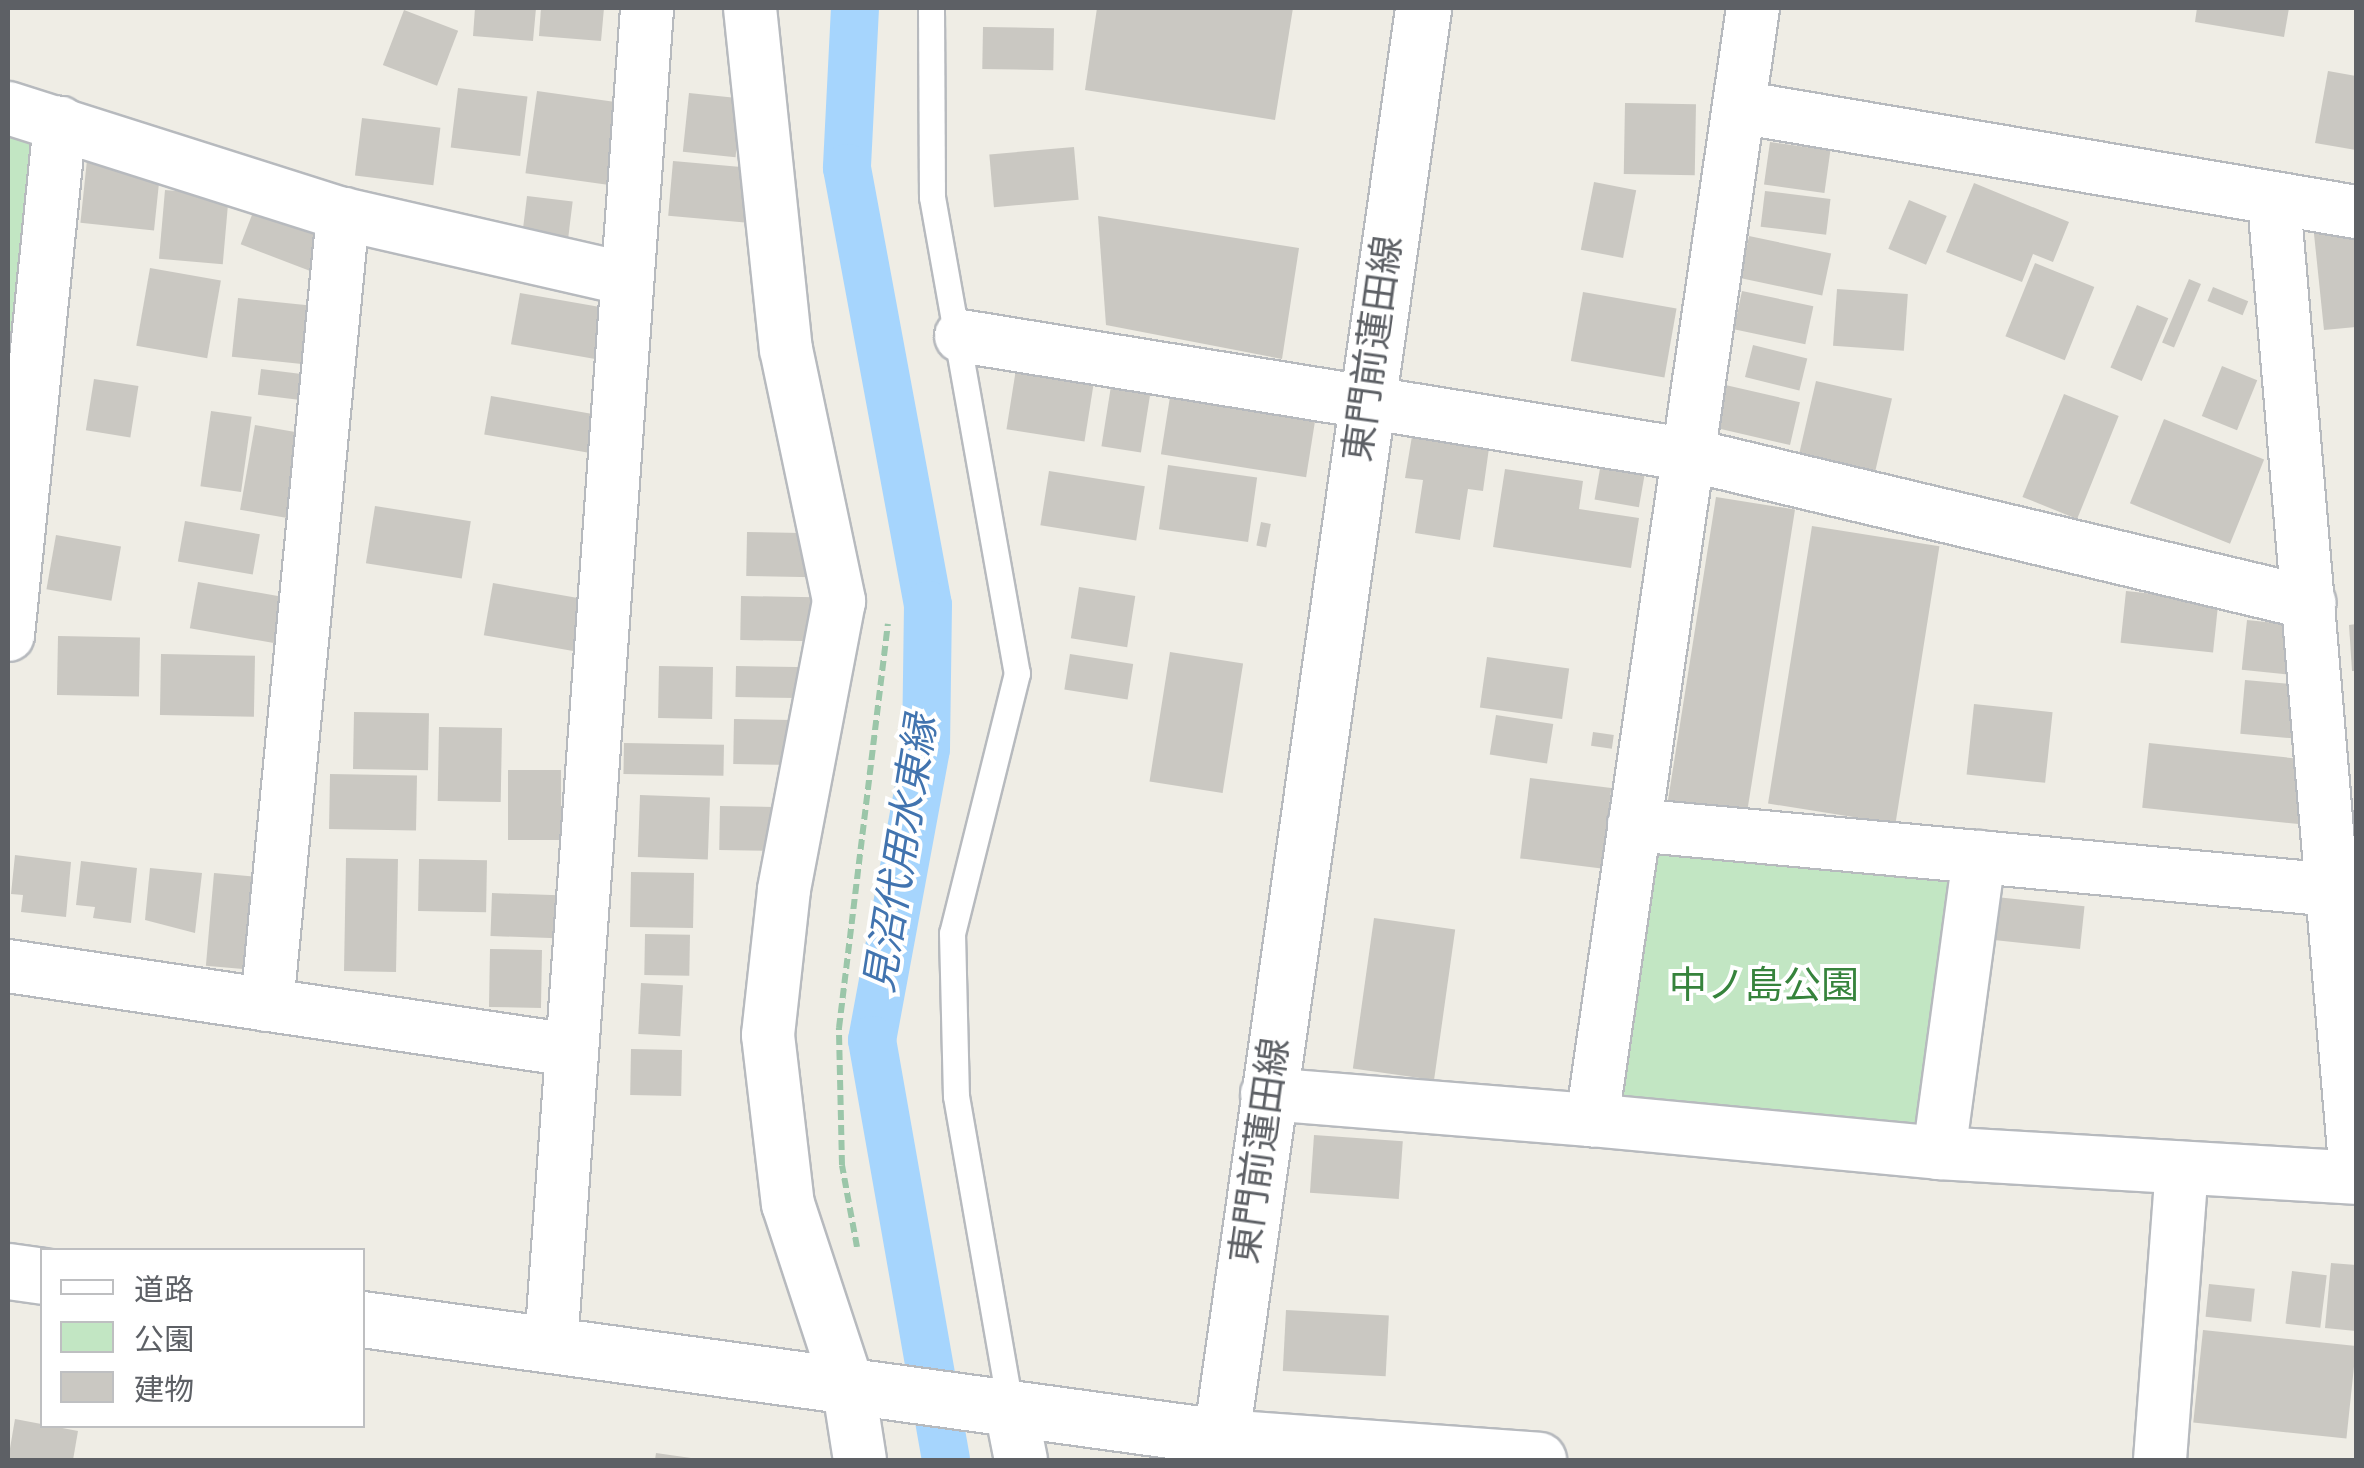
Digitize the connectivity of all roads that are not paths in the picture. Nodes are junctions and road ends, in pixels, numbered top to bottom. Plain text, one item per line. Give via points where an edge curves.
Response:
1 (647, 8) edge
2 (750, 8) edge
3 (931, 8) edge
4 (1422, 8) edge
5 (1753, 8) edge
6 (1740, 107) junction
7 (8, 108) edge
8 (60, 123) junction
9 (2274, 201) junction
10 (2356, 212) edge
11 (343, 214) junction
12 (623, 278) junction
13 (961, 336) junction
14 (1365, 404) junction
15 (19, 425) edge
16 (1690, 455) junction
17 (2310, 602) junction
18 (8, 635) edge
19 (1634, 825) junction
20 (1979, 857) junction
21 (2334, 890) junction
22 (8, 966) edge
23 (267, 1005) junction
24 (570, 1050) junction
25 (1267, 1094) junction
26 (1592, 1120) junction
27 (1939, 1153) junction
28 (2182, 1168) junction
29 (2356, 1177) edge
30 (8, 1271) edge
31 (40, 1276) edge
32 (365, 1320) edge
33 (551, 1345) junction
34 (849, 1390) junction
35 (1006, 1426) edge
36 (1221, 1437) junction
37 (860, 1460) edge
38 (1538, 1460) edge
39 (2160, 1460) edge

1 - 12 street
2 - 34 street via 786,348 839,601 784,890 768,1035 788,1204
3 - 13 lane via 932,197
4 - 14 main road, 東門前蓮田線
5 - 6 street
6 - 9 street
6 - 16 street
7 - 8 street
8 - 11 street
8 - 15 street
9 - 10 street
9 - 17 street
11 - 12 street
11 - 23 street
12 - 24 street
13 - 14 street
13 - 35 lane via 1017,673 952,933 956,1096
14 - 16 street
14 - 25 main road, 東門前蓮田線
15 - 18 street
16 - 17 street
16 - 19 street
17 - 21 street
19 - 20 street
19 - 26 street
20 - 21 street
20 - 27 street
21 - 29 street
22 - 23 street
23 - 24 street
24 - 33 street
25 - 26 street
25 - 36 main road, 東門前蓮田線
26 - 27 street
27 - 28 street
28 - 29 street
28 - 39 street
30 - 31 main road
32 - 33 main road
33 - 34 main road
34 - 35 main road via 905,1397
34 - 37 street
35 - 36 main road
36 - 38 main road

